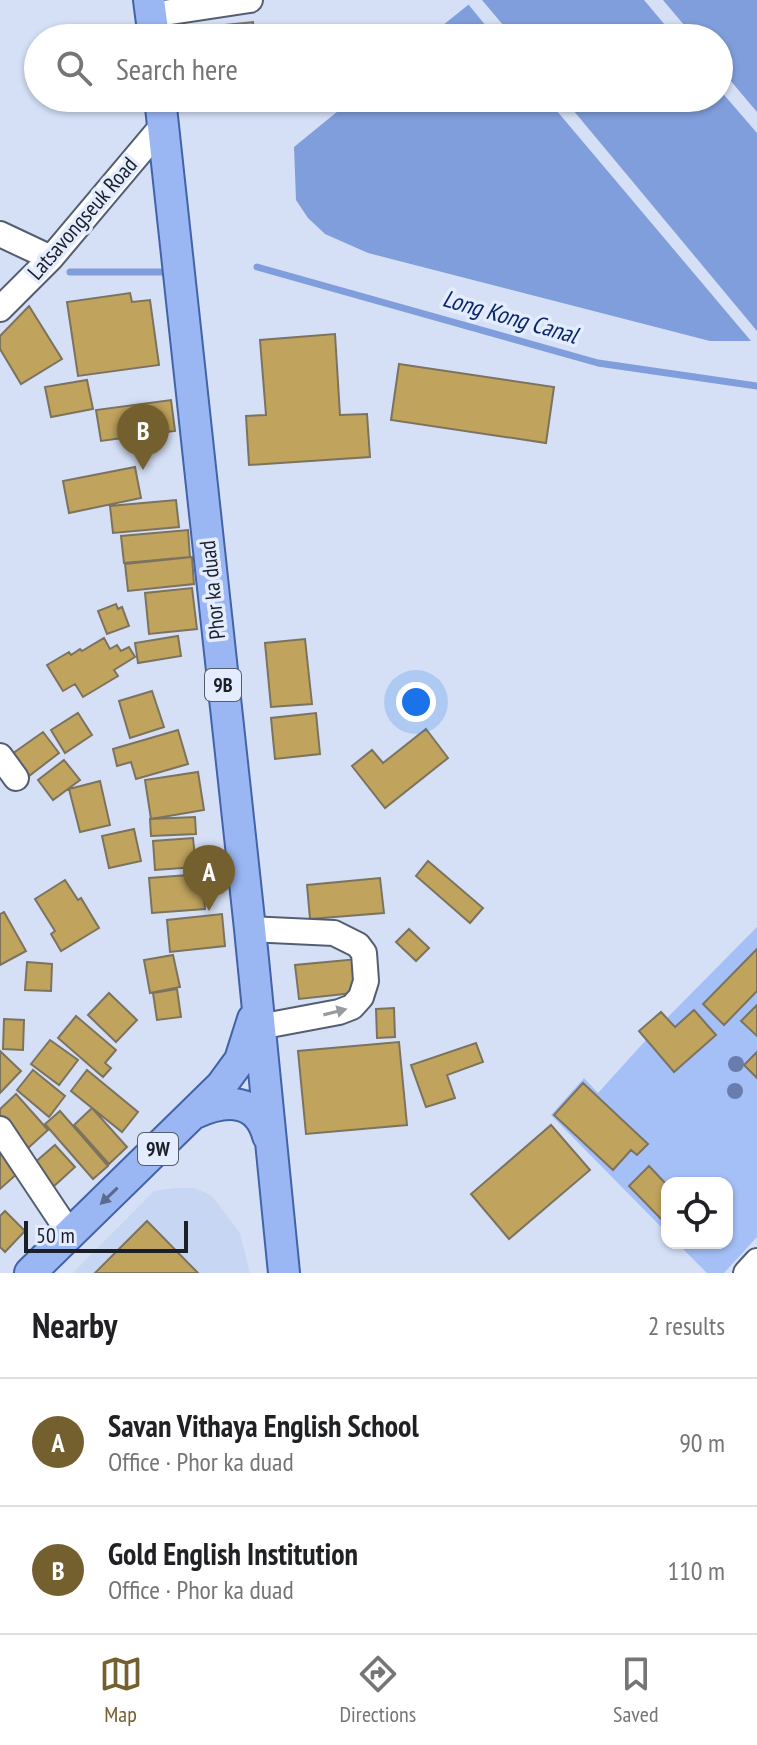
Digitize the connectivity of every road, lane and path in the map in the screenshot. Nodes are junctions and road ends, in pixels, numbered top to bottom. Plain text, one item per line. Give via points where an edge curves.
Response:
1 (250, 0) edge
2 (151, 18) edge
3 (162, 112) edge
4 (1, 234) edge
5 (51, 258) junction
6 (0, 309) edge
7 (0, 756) edge
8 (16, 778) dead end
9 (250, 929) junction
10 (258, 1016) junction
11 (195, 1113) junction
12 (0, 1129) edge
13 (271, 1146) junction
14 (70, 1234) junction
15 (757, 1261) edge
16 (30, 1273) edge
17 (284, 1273) edge
18 (746, 1273) edge

1 - 2 street
3 - 5 street, Latsavongseuk Road
3 - 9 main road, Phor ka duad / 9B
4 - 5 street
5 - 6 street, Latsavongseuk Road
7 - 8 street
9 - 10 main road, Phor ka duad / 9B
10 -> 9 street via 352,1007 366,981 364,953 334,933
10 - 11 main road, 9W via 240,1060
10 - 13 main road, Phor ka duad / 9B
11 - 13 main road via 223,1103 250,1109 267,1130
11 -> 14 main road, 9W
12 - 14 street
13 - 17 main road, Phor ka duad / 9B
14 - 16 main road, 9W
15 - 18 street

